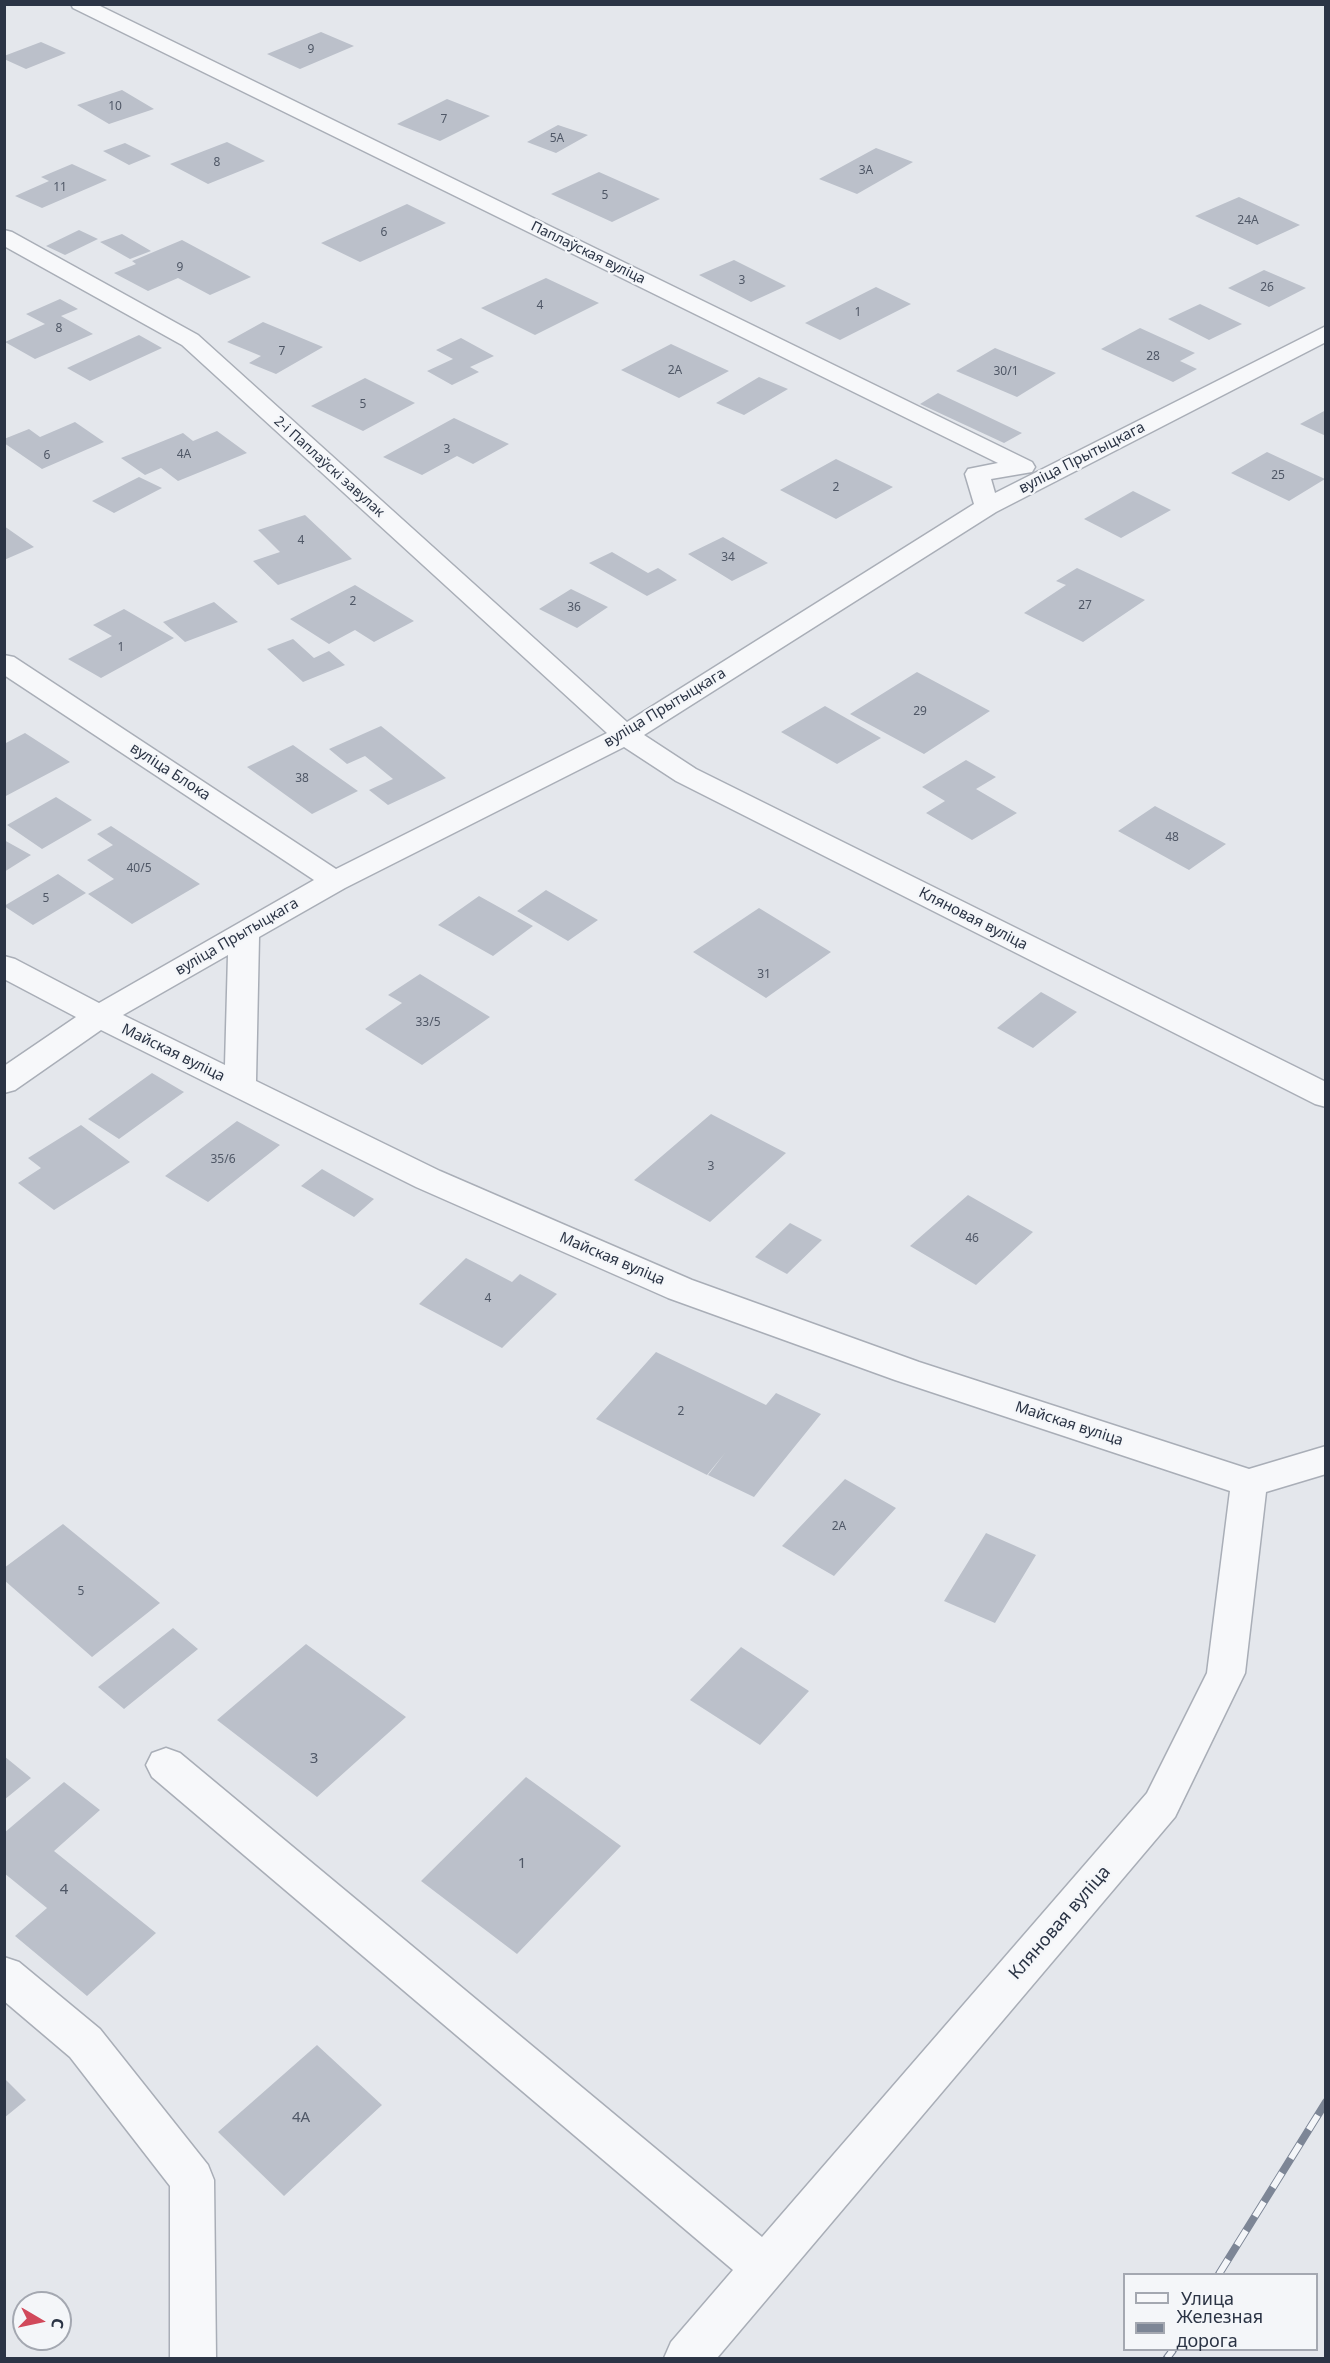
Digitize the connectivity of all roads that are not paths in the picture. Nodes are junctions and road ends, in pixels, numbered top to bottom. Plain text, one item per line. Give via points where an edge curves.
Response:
1 (80, 4) edge
2 (4, 237) edge
3 (1326, 333) edge
4 (987, 507) junction
5 (4, 663) edge
6 (625, 735) junction
7 (335, 881) junction
8 (244, 933) junction
9 (4, 966) edge
10 (99, 1016) junction
11 (4, 1082) edge
12 (240, 1086) junction
13 (1324, 1092) edge
14 (1326, 1460) edge
15 (1249, 1483) junction
16 (166, 1765) dead end
17 (4, 1975) edge
18 (765, 2268) junction
19 (193, 2358) edge
20 (687, 2358) edge

1 - 4 street, Паплаўская вуліца via 1023,467 977,474
2 - 6 street, 2-і Паплаўскі завулак via 189,340
3 - 4 street, вуліца Прытыцкага
4 - 6 street, вуліца Прытыцкага
5 - 7 street, вуліца Блока
6 - 7 street, вуліца Прытыцкага
6 - 13 street, Кляновая вуліца via 686,776
7 - 8 street, вуліца Прытыцкага
8 - 10 street, вуліца Прытыцкага
8 - 12 street
9 - 10 street, Майская вуліца
10 - 11 street, вуліца Прытыцкага
10 - 12 street, Майская вуліца
12 - 15 street, Майская вуліца via 428,1179 680,1289 907,1371
14 - 15 street
15 - 18 street, Кляновая вуліца via 1226,1674 1161,1805
16 - 18 street
17 - 19 street via 85,2043 192,2180
18 - 20 street, Кляновая вуліца

